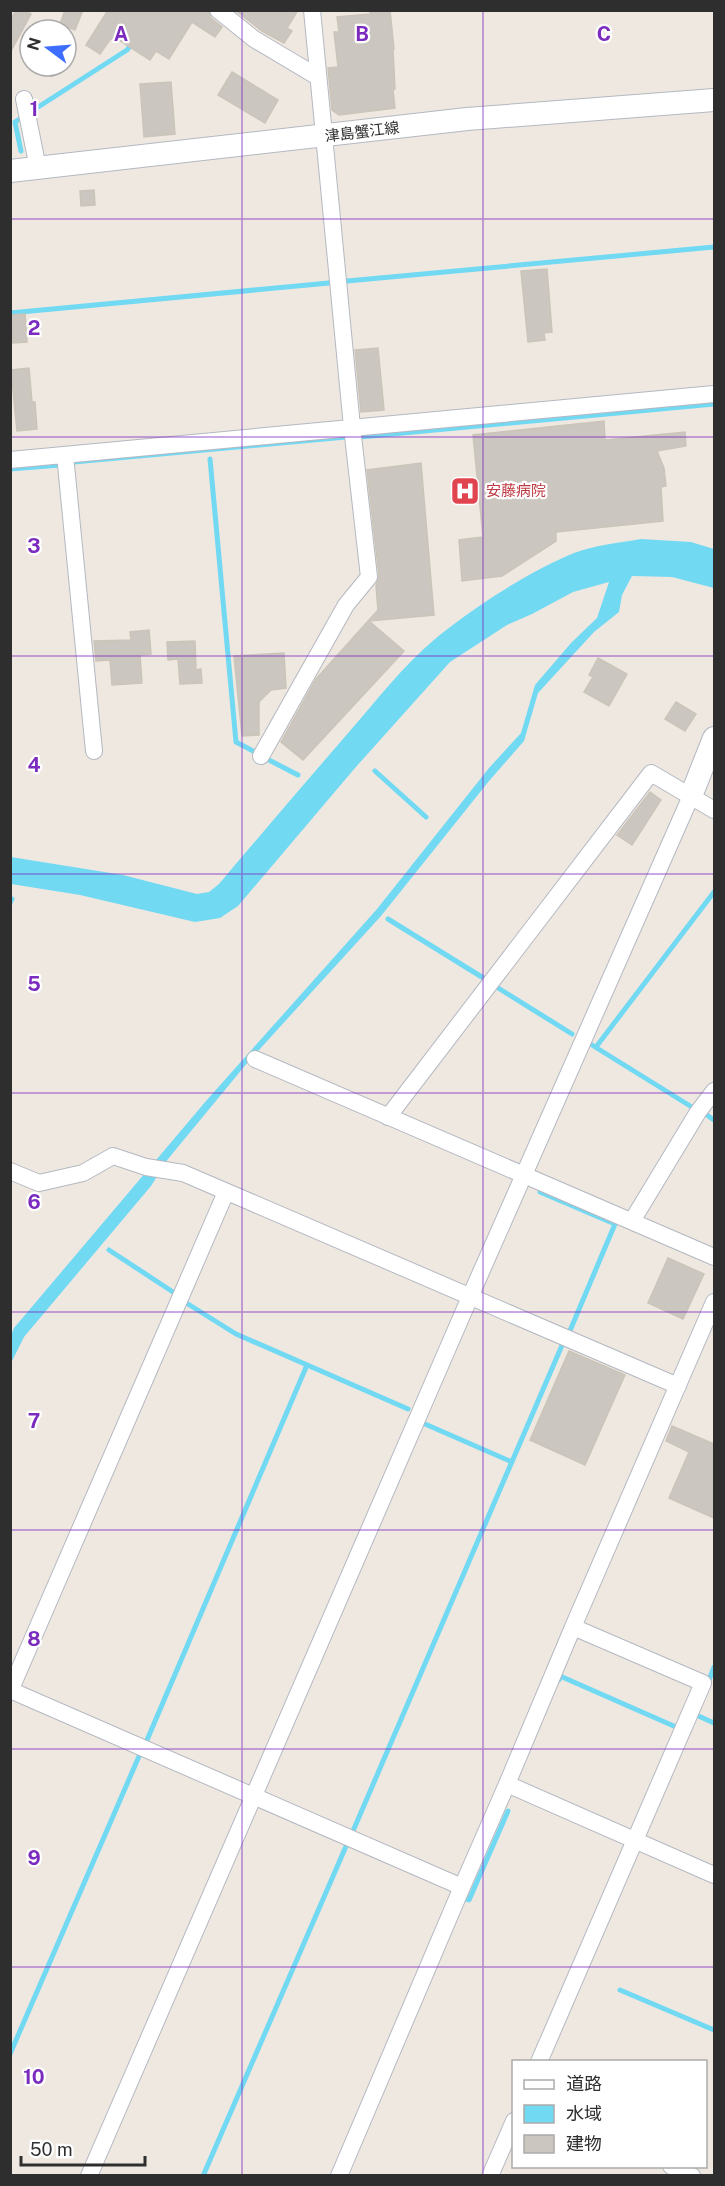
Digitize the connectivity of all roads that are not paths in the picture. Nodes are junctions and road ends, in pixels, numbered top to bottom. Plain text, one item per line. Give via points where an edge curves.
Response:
1 (218, 10) edge
2 (312, 10) edge
3 (318, 76) junction
4 (24, 99) dead end
5 (714, 100) edge
6 (325, 136) junction
7 (38, 168) junction
8 (10, 171) edge
9 (714, 394) edge
10 (352, 428) junction
11 (65, 455) junction
12 (10, 460) edge
13 (714, 738) edge
14 (94, 751) dead end
15 (261, 756) dead end
16 (691, 796) junction
17 (714, 810) edge
18 (255, 1059) dead end
19 (714, 1091) edge
20 (388, 1117) junction
21 (10, 1172) edge
22 (524, 1176) junction
23 (226, 1192) junction
24 (632, 1221) junction
25 (714, 1257) edge
26 (470, 1297) junction
27 (714, 1302) edge
28 (678, 1386) junction
29 (573, 1627) junction
30 (709, 1684) edge
31 (11, 1690) edge
32 (507, 1785) junction
33 (255, 1795) junction
34 (634, 1840) junction
35 (714, 1875) edge
36 (462, 1887) junction
37 (539, 2060) edge
38 (512, 2123) edge
39 (676, 2168) edge
40 (89, 2175) edge
41 (339, 2175) edge
42 (490, 2175) edge
43 (692, 2175) edge

1 - 3 street via 254,39
2 - 3 street
3 - 6 street
4 - 7 street
5 - 6 main road, 津島蟹江線 via 467,119
6 - 7 main road, 津島蟹江線
6 - 10 street
7 - 8 main road, 津島蟹江線
9 - 10 street
10 - 11 street
10 - 15 street via 369,577 346,605
11 - 12 street
11 - 14 street
13 - 16 main road
16 - 17 street
16 - 20 street via 651,773
16 - 22 street
18 - 20 street
19 - 24 street
20 - 22 street
21 - 23 street via 39,1183 83,1173 113,1156 166,1172 183,1173
22 - 24 street
22 - 26 street
23 - 26 street
23 - 31 street
24 - 25 street
26 - 28 street
26 - 33 street
27 - 28 street
28 - 29 street
29 - 30 street
29 - 32 street
30 - 34 street
31 - 33 street
32 - 34 street
32 - 36 street
33 - 36 street
33 - 40 street
34 - 35 street
34 - 37 street
36 - 41 street
38 - 42 street
39 - 43 street

